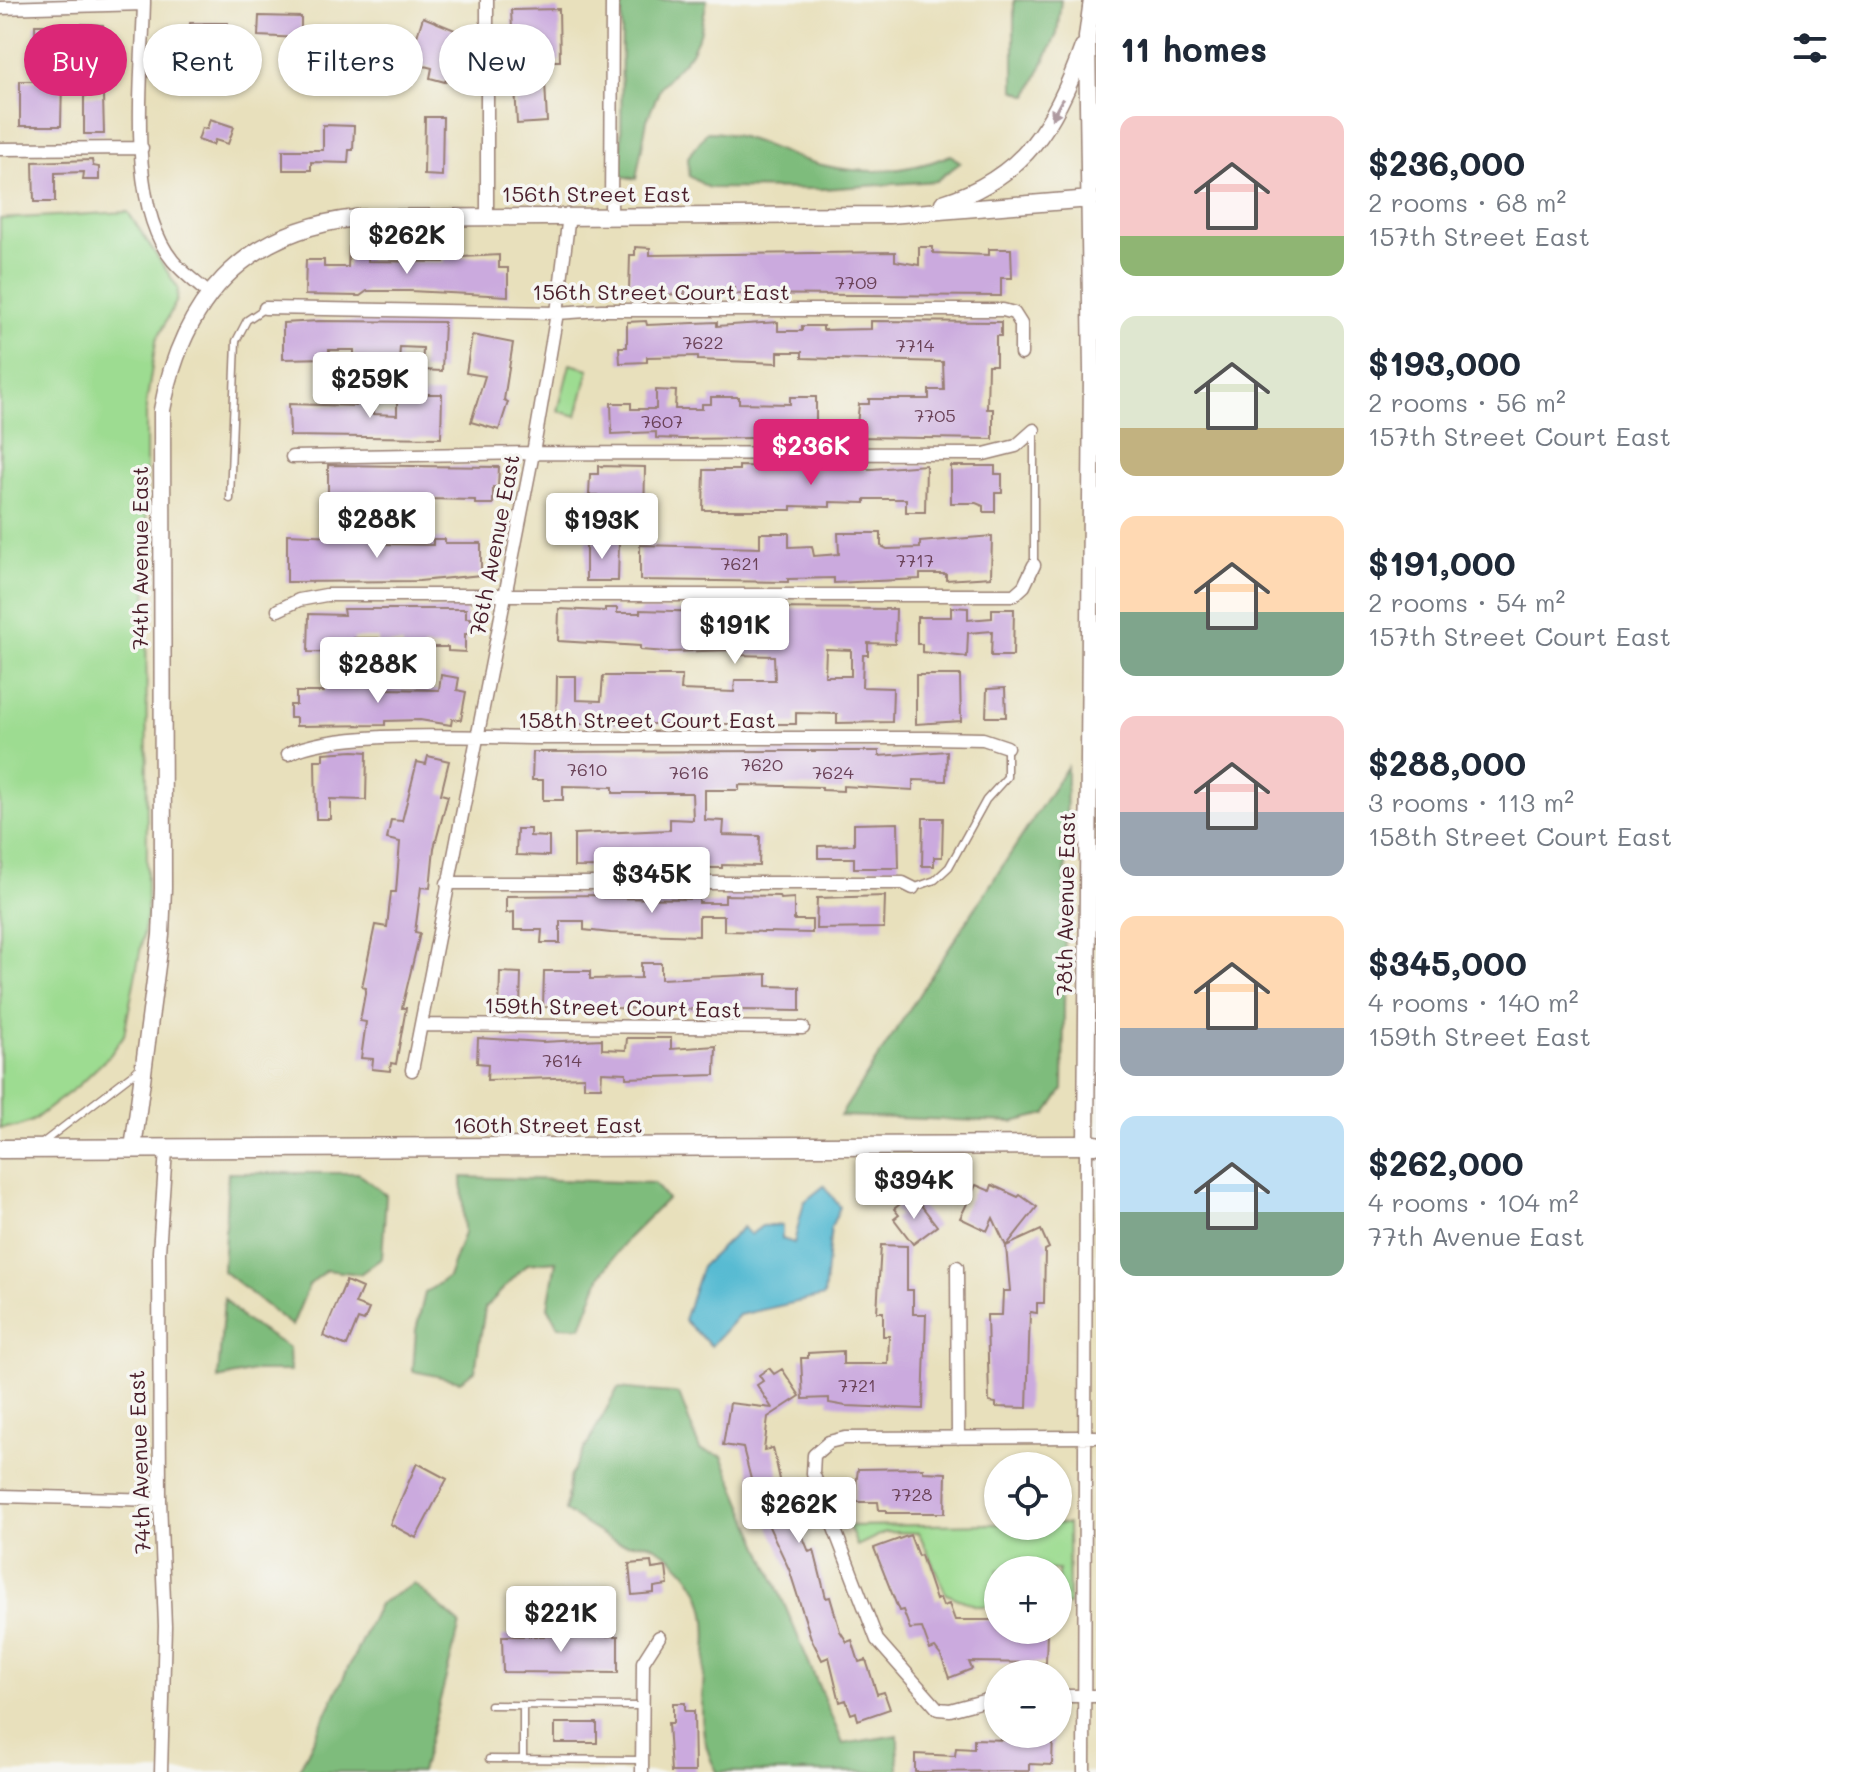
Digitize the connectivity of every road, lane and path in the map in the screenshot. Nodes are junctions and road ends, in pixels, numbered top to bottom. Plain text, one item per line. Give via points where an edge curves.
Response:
1 (487, 0) edge
2 (612, 0) edge
3 (1092, 0) edge
4 (144, 2) edge
5 (0, 8) edge
6 (1087, 37) junction
7 (142, 148) junction
8 (0, 149) edge
9 (1091, 199) junction
10 (910, 214) junction
11 (569, 215) junction
12 (611, 215) junction
13 (487, 216) junction
14 (210, 295) junction
15 (265, 308) joint
16 (557, 313) junction
17 (1021, 354) dead end
18 (1094, 372) edge
19 (1034, 430) joint
20 (533, 453) junction
21 (292, 457) dead end
22 (230, 499) dead end
23 (1034, 565) joint
24 (504, 597) junction
25 (278, 610) dead end
26 (476, 738) junction
27 (1007, 747) joint
28 (288, 754) dead end
29 (447, 883) junction
30 (913, 888) joint
31 (423, 1025) junction
32 (803, 1028) dead end
33 (142, 1066) junction
34 (412, 1070) dead end
35 (1091, 1144) edge
36 (36, 1148) junction
37 (0, 1149) edge
38 (133, 1149) junction
39 (166, 1150) junction
40 (957, 1267) dead end
41 (1091, 1437) edge
42 (958, 1438) junction
43 (0, 1496) edge
44 (160, 1500) junction
45 (659, 1637) dead end
46 (1090, 1696) edge
47 (984, 1701) edge
48 (490, 1705) dead end
49 (523, 1705) junction
50 (641, 1706) junction
51 (489, 1759) dead end
52 (523, 1759) junction
53 (642, 1766) edge
54 (161, 1770) edge
55 (1084, 1772) edge

1 - 13 street
2 - 12 street
3 - 6 street, 78th Avenue East
4 - 5 street
4 - 7 street
6 - 9 street, 78th Avenue East
6 -> 10 street, 78th Avenue East via 1057,112 1032,148 995,181
7 - 8 street
7 - 14 street via 143,190 153,225 173,261
9 - 10 street
9 - 18 street, 78th Avenue East
10 - 12 street, 156th Street East
11 - 12 street, 156th Street East
11 - 13 street, 156th Street East
11 - 16 street, 76th Avenue East
13 - 14 street, 156th Street East via 356,218 311,226 251,256
14 - 33 street, 74th Avenue East via 179,344 162,410 163,888
15 - 16 street, 156th Street Court East
15 - 22 lane via 247,320 236,341
16 - 17 street, 156th Street Court East via 1003,310 1014,313 1021,324
16 - 20 street, 76th Avenue East
18 - 35 street, 78th Avenue East
19 - 20 street via 1016,446 984,454
19 - 23 lane
20 - 21 street
20 - 24 street, 76th Avenue East
23 - 24 street via 1014,595
24 - 25 street via 326,595
24 - 26 street, 76th Avenue East
26 - 27 street, 158th Street Court East via 956,739
26 - 28 street, 158th Street Court East via 321,742
26 - 29 street, 76th Avenue East
27 - 30 lane via 1007,777 986,800 949,867 935,880
29 - 30 street via 903,883
29 - 31 street, 76th Avenue East
31 - 32 street, 159th Street Court East
31 - 34 street, 76th Avenue East
33 - 36 lane
33 - 38 street, 74th Avenue East
35 - 39 main road, 160th Street East
35 - 41 street, 78th Avenue East
36 - 37 main road, 160th Street East
36 - 38 main road, 160th Street East
38 - 39 main road, 160th Street East
39 - 44 street, 74th Avenue East via 159,1252
40 - 42 street
41 - 42 street
41 - 46 street, 78th Avenue East
42 - 47 street via 845,1438 820,1447 813,1473 877,1640 938,1709
43 - 44 street
44 - 54 street, 74th Avenue East via 165,1626
45 - 50 street via 643,1662
46 - 55 street, 78th Avenue East
48 - 49 lane
49 - 50 lane
49 - 52 lane
50 - 53 street
51 - 52 lane
52 - 53 lane

